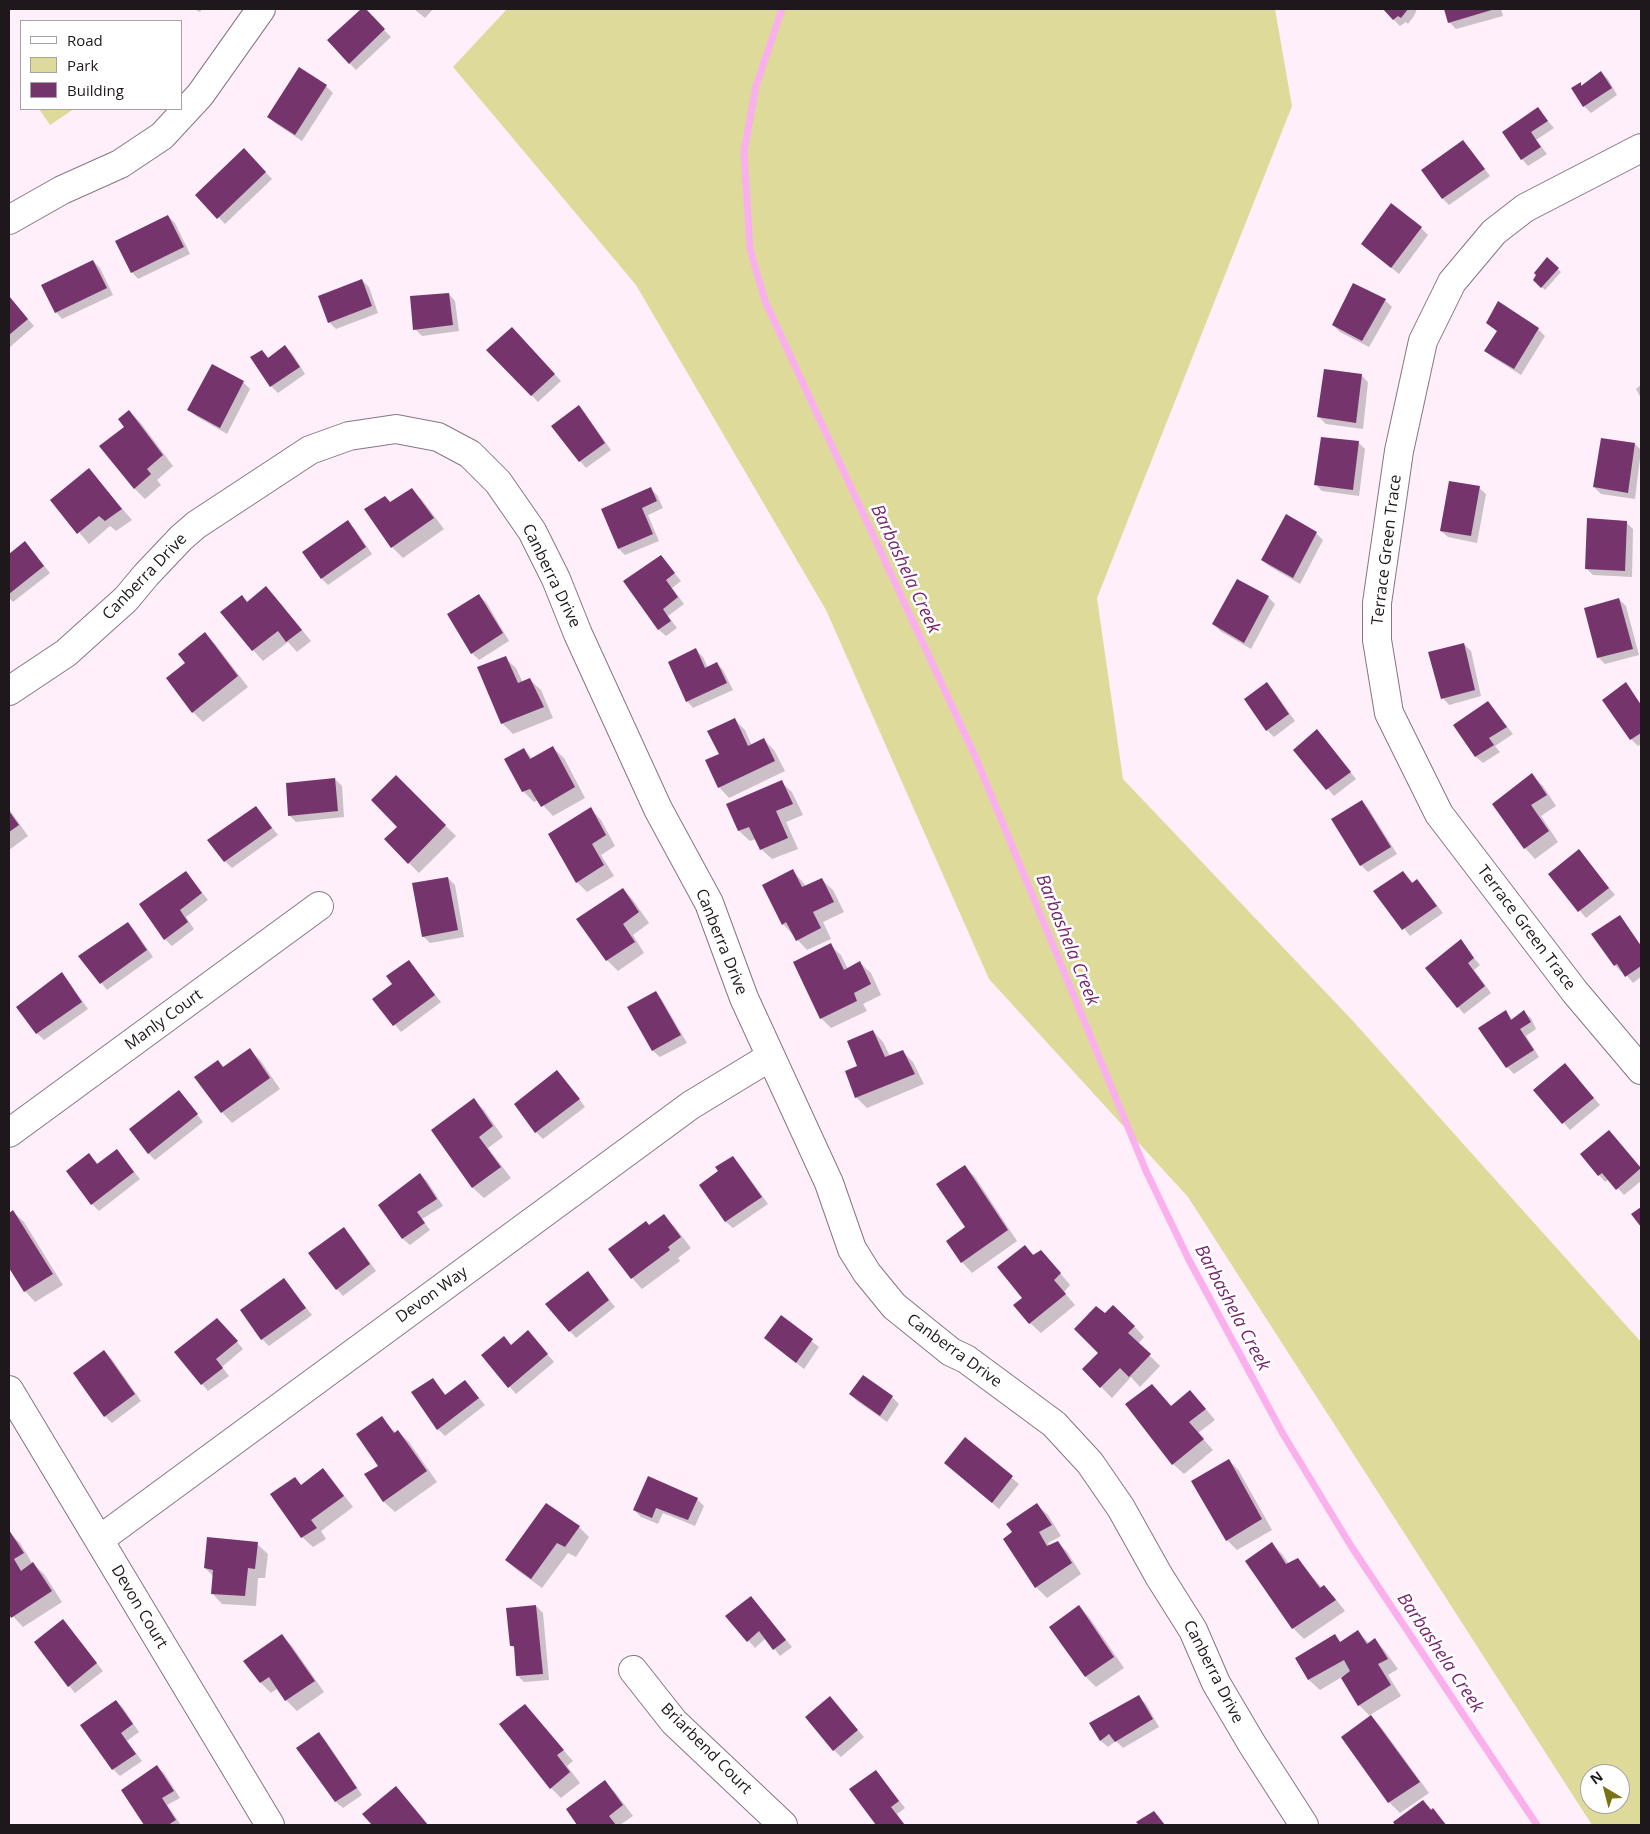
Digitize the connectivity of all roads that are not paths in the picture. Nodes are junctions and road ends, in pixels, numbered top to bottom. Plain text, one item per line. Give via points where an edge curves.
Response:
1 (261, 9) edge
2 (1641, 148) edge
3 (9, 220) edge
4 (9, 691) edge
5 (319, 906) dead end
6 (770, 1057) junction
7 (1641, 1070) edge
8 (9, 1133) edge
9 (9, 1390) edge
10 (99, 1540) junction
11 (634, 1670) dead end
12 (270, 1825) edge
13 (783, 1825) edge
14 (1304, 1825) edge

1 - 3 street via 200,96 162,136 120,164 62,190
2 - 7 street, Terrace Green Trace via 1526,208 1494,232 1452,282 1423,341 1401,442 1377,603 1377,640 1390,713 1439,814 1575,992
4 - 6 street, Canberra Drive via 66,653 126,599 196,525 304,454 349,436 396,430 438,436 470,454 498,482 532,531 658,809 708,903
5 - 8 street, Manly Court
6 - 10 street, Devon Way via 691,1105
6 - 14 street, Canberra Drive via 829,1183 852,1249 867,1273 894,1306 951,1352 966,1359 1054,1424 1090,1463 1121,1508 1193,1630 1216,1683
9 - 10 street, Devon Court
10 - 12 street, Devon Court
11 - 13 street, Briarbend Court via 674,1722

